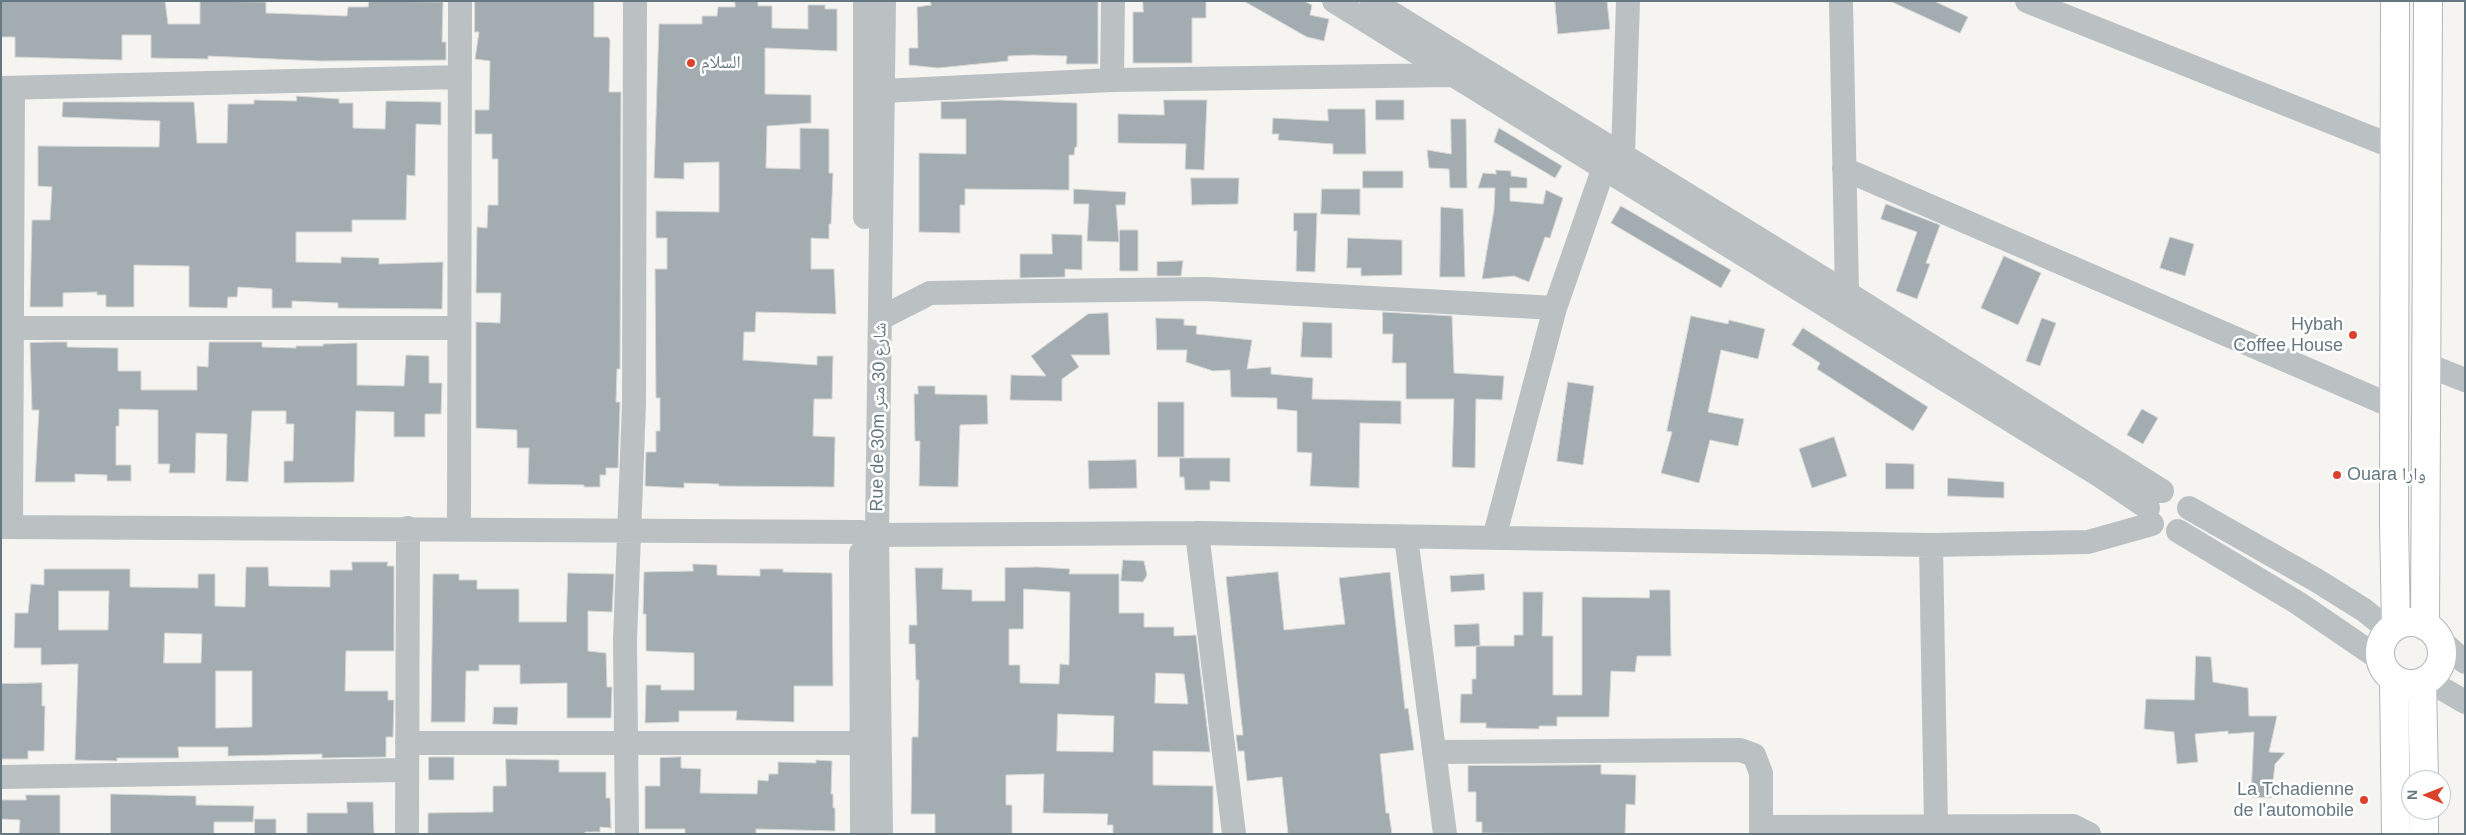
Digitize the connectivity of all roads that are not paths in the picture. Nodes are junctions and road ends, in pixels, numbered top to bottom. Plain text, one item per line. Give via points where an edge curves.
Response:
1 (460, 1) edge
2 (635, 1) edge
3 (866, 1) edge
4 (884, 1) edge
5 (1113, 1) edge
6 (1334, 1) edge
7 (1372, 1) edge
8 (1628, 1) edge
9 (1841, 1) edge
10 (2027, 1) edge
11 (2395, 1) edge
12 (2428, 1) edge
13 (1453, 75) junction
14 (460, 77) junction
15 (1112, 80) junction
16 (883, 91) junction
17 (9, 92) edge
18 (13, 129) junction
19 (2394, 147) junction
20 (1613, 161) junction
21 (1844, 169) junction
22 (1847, 293) junction
23 (1556, 308) junction
24 (881, 318) junction
25 (12, 328) junction
26 (459, 328) junction
27 (2427, 365) junction
28 (2465, 380) edge
29 (2394, 407) junction
30 (11, 487) junction
31 (2154, 508) junction
32 (2189, 508) junction
33 (6, 527) edge
34 (408, 528) junction
35 (459, 528) junction
36 (2178, 530) junction
37 (628, 532) junction
38 (869, 533) junction
39 (1197, 533) junction
40 (1406, 537) junction
41 (1494, 538) junction
42 (1931, 545) junction
43 (2393, 628) junction
44 (2432, 633) junction
45 (2465, 662) edge
46 (2387, 670) junction
47 (2425, 682) junction
48 (2465, 702) edge
49 (407, 743) junction
50 (862, 743) junction
51 (626, 744) junction
52 (1434, 752) junction
53 (406, 770) junction
54 (2424, 770) edge
55 (1, 777) edge
56 (2424, 820) edge
57 (1936, 826) junction
58 (1761, 830) edge
59 (407, 834) edge
60 (627, 834) edge
61 (862, 834) edge
62 (881, 834) edge
63 (1234, 834) edge
64 (1445, 834) edge
65 (2089, 834) edge
66 (2396, 834) edge
67 (2424, 834) edge

1 - 14 street
2 - 37 street via 634,404
3 - 38 street, Rue de 30m شارع 30 متر
4 - 16 street, Rue de 30m شارع 30 متر
5 - 15 street
6 - 13 street
7 - 20 street
8 - 20 street
9 - 21 street
10 - 19 street
11 - 19 main road
12 - 27 main road
13 - 15 street
13 - 20 street
14 - 17 street
14 - 26 street
15 - 16 street
16 - 24 street, Rue de 30m شارع 30 متر
17 - 18 street
18 - 25 street
18 - 30 street
19 - 29 main road
20 - 22 street
20 - 23 street
20 - 31 street
21 - 22 street
21 - 29 street
22 - 31 street
23 - 24 street via 1206,289 1039,291 930,294
23 - 41 street
24 - 38 street, Rue de 30m شارع 30 متر
25 - 26 street
25 - 30 street
26 - 35 street
27 - 28 street
27 - 44 main road
29 - 43 main road
30 - 33 street
31 - 32 street via 2180,493
31 - 36 street via 2164,532
31 - 42 street via 2088,542
32 - 36 street via 2185,525
32 - 43 street
33 - 34 street
34 - 35 street
34 - 49 street
35 - 37 street
36 - 46 street via 2298,603
37 - 38 street
37 - 51 street
38 - 39 street
38 - 50 street, Rue de 30m شارع 30 متر
38 - 62 street, Rue de 30m شارع 30 متر
39 - 40 street
39 - 63 street
40 - 41 street
40 - 52 street
41 - 42 street
42 - 57 street
43 - 44 main road via 2415,622
43 - 46 main road via 2383,638 2379,649
44 - 45 street
44 - 47 main road via 2442,654 2439,668
46 - 47 main road via 2403,684
46 - 66 main road
47 - 48 street
47 - 54 main road
49 - 51 street
49 - 53 street
50 - 51 street
50 - 61 street, Rue de 30m شارع 30 متر
51 - 60 street
52 - 58 street via 1740,750 1754,755 1761,773
52 - 64 street
53 - 55 street
53 - 59 street
56 - 67 main road
57 - 58 street
57 - 65 street via 2073,826

